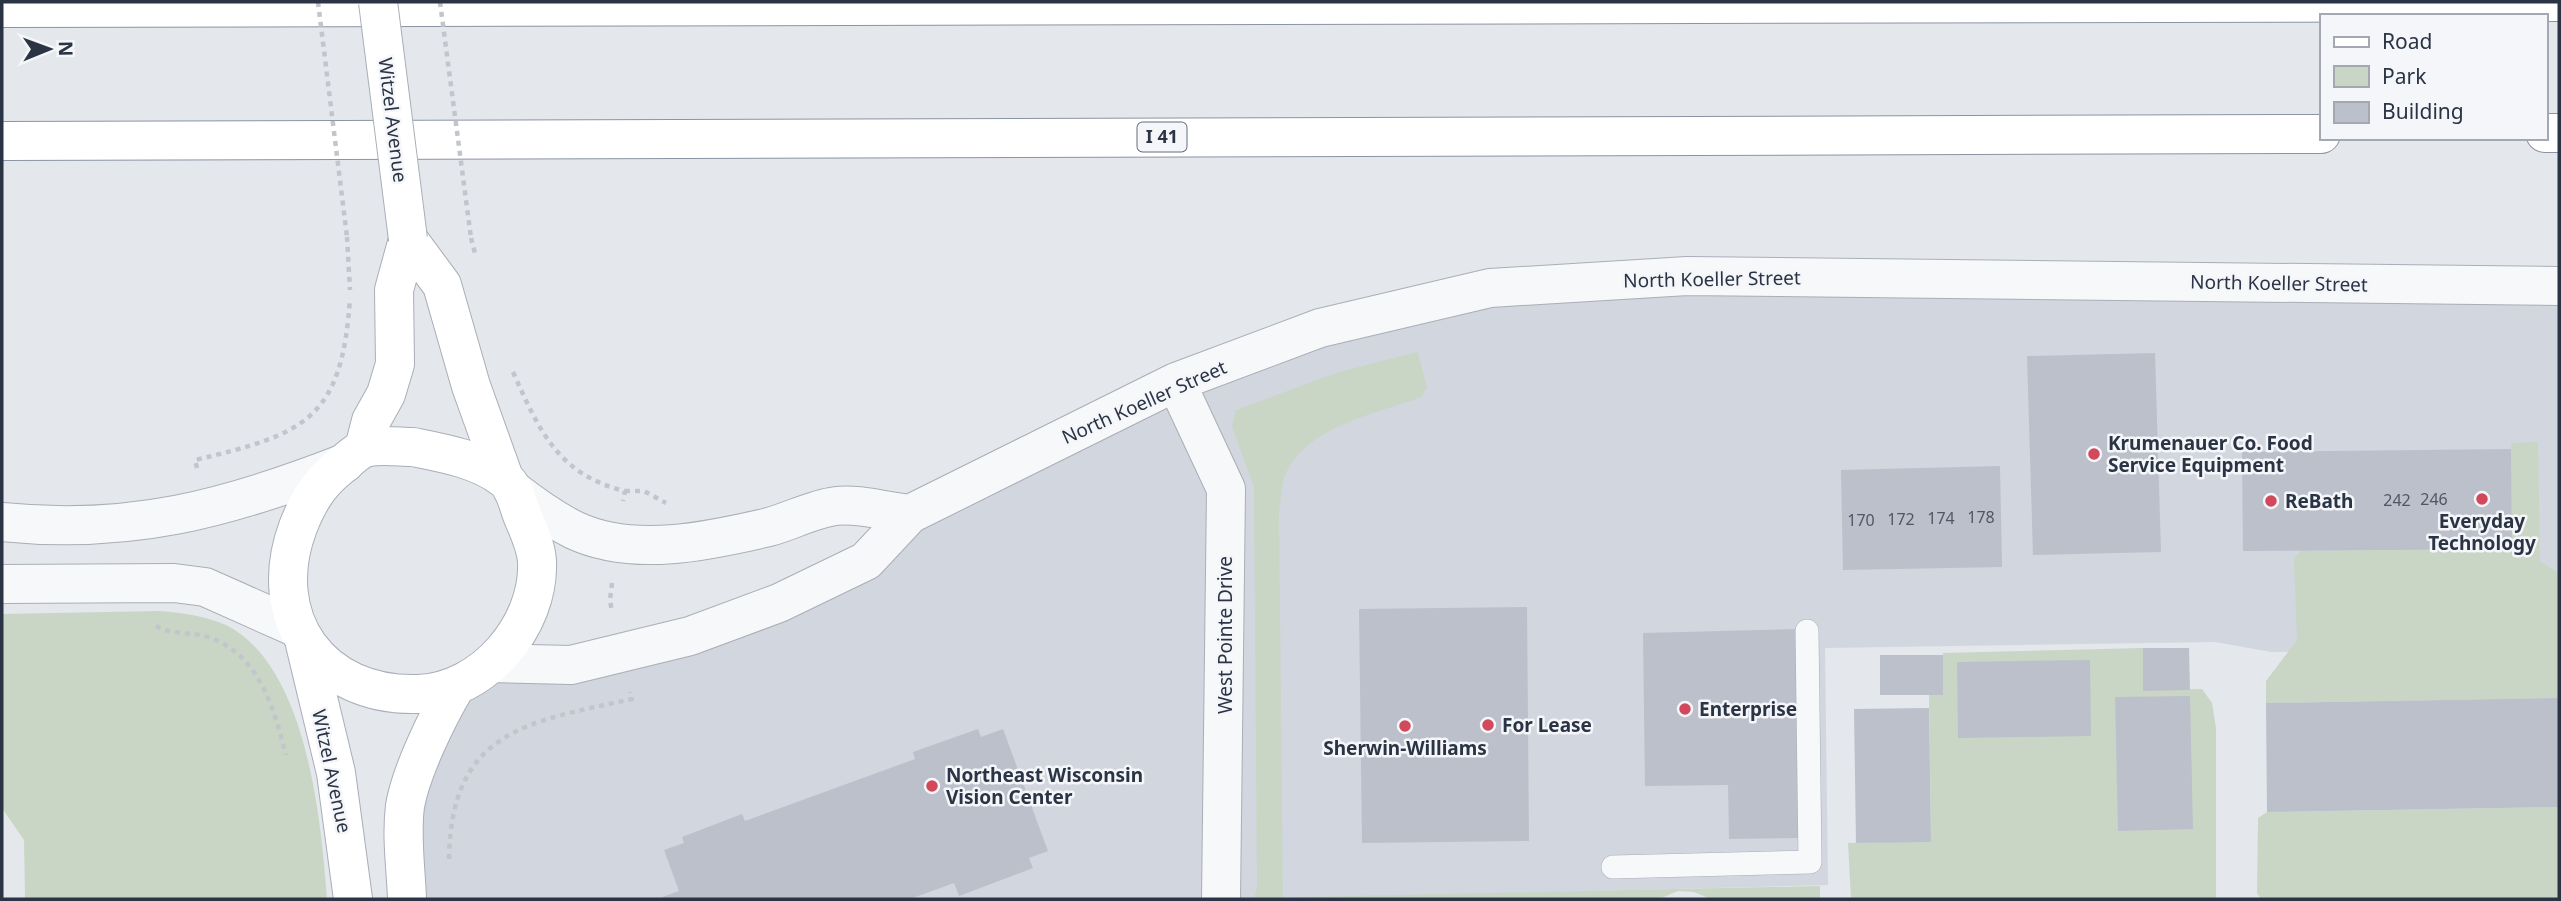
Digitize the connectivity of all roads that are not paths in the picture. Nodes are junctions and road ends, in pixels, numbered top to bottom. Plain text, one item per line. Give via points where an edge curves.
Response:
1 (378, 2) edge
2 (2559, 2) edge
3 (2, 8) edge
4 (2320, 134) edge
5 (2, 141) edge
6 (408, 239) junction
7 (2559, 286) edge
8 (1176, 383) junction
9 (355, 456) junction
10 (508, 484) junction
11 (911, 514) junction
12 (2, 522) edge
13 (2, 584) edge
14 (1807, 631) dead end
15 (300, 636) junction
16 (492, 663) junction
17 (456, 686) junction
18 (1612, 867) dead end
19 (353, 899) edge
20 (407, 899) edge
21 (1221, 899) edge

1 - 6 main road, Witzel Avenue, bridge
2 - 3 main road
4 - 5 main road, I 41
6 - 9 main road, Witzel Avenue via 394,290 395,364 386,394
6 - 10 main road, Witzel Avenue via 442,285 471,386
7 - 8 street, North Koeller Street via 1687,276 1490,288 1320,328
8 - 11 street, North Koeller Street
8 - 21 street, West Pointe Drive via 1226,489
9 - 10 main road via 413,447 454,455
9 - 12 street via 237,501 135,523 90,527
9 - 15 main road via 321,482 306,507 288,557 287,579
10 - 11 street via 574,530 617,543 715,537 837,506
10 - 16 main road via 537,561 532,599 517,634
11 - 16 street, North Koeller Street via 866,561 779,603 690,636 571,665
13 - 15 street via 174,583 205,587
14 - 18 lane via 1810,862
15 - 17 main road via 349,680 383,692 420,694
15 - 19 main road, Witzel Avenue via 336,773
16 - 17 main road
17 - 20 main road via 441,710 405,804

